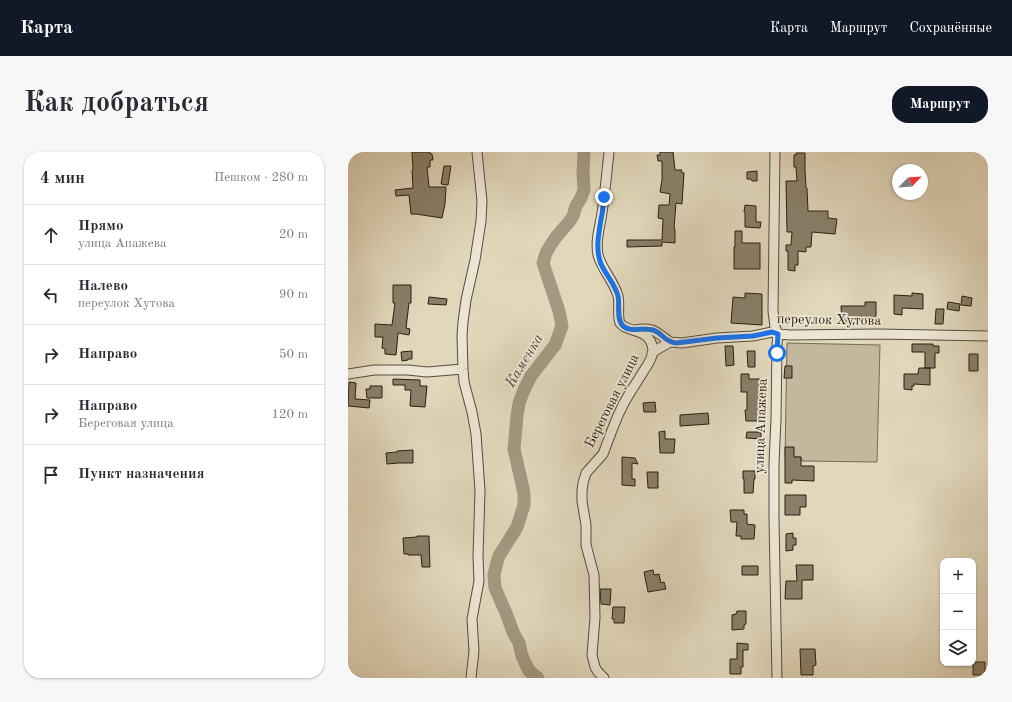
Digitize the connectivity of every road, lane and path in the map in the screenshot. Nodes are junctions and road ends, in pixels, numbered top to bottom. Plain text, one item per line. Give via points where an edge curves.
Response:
1 (477, 152) edge
2 (609, 152) edge
3 (774, 152) edge
4 (634, 330) junction
5 (778, 334) junction
6 (988, 336) edge
7 (670, 342) junction
8 (652, 353) junction
9 (463, 369) junction
10 (348, 374) edge
11 (471, 678) edge
12 (604, 678) edge
13 (777, 678) edge

1 - 9 street via 482,201 481,221 464,314
2 - 4 street, Береговая улица via 598,250 601,263 618,295 620,323
3 - 5 street, улица Апажева via 772,311
4 - 7 street via 653,330
4 - 8 street, Береговая улица via 648,339
5 - 6 street, переулок Хутова
5 - 7 street, переулок Хутова via 772,332 682,343
5 - 13 street, улица Апажева via 774,463
7 - 8 street
8 - 12 street, Береговая улица via 622,407 603,454 586,473 582,487 586,545 594,575 595,618 592,655 595,667
9 - 10 street via 428,372 374,370
9 - 11 street via 476,434 480,491 479,581 472,619 474,651

